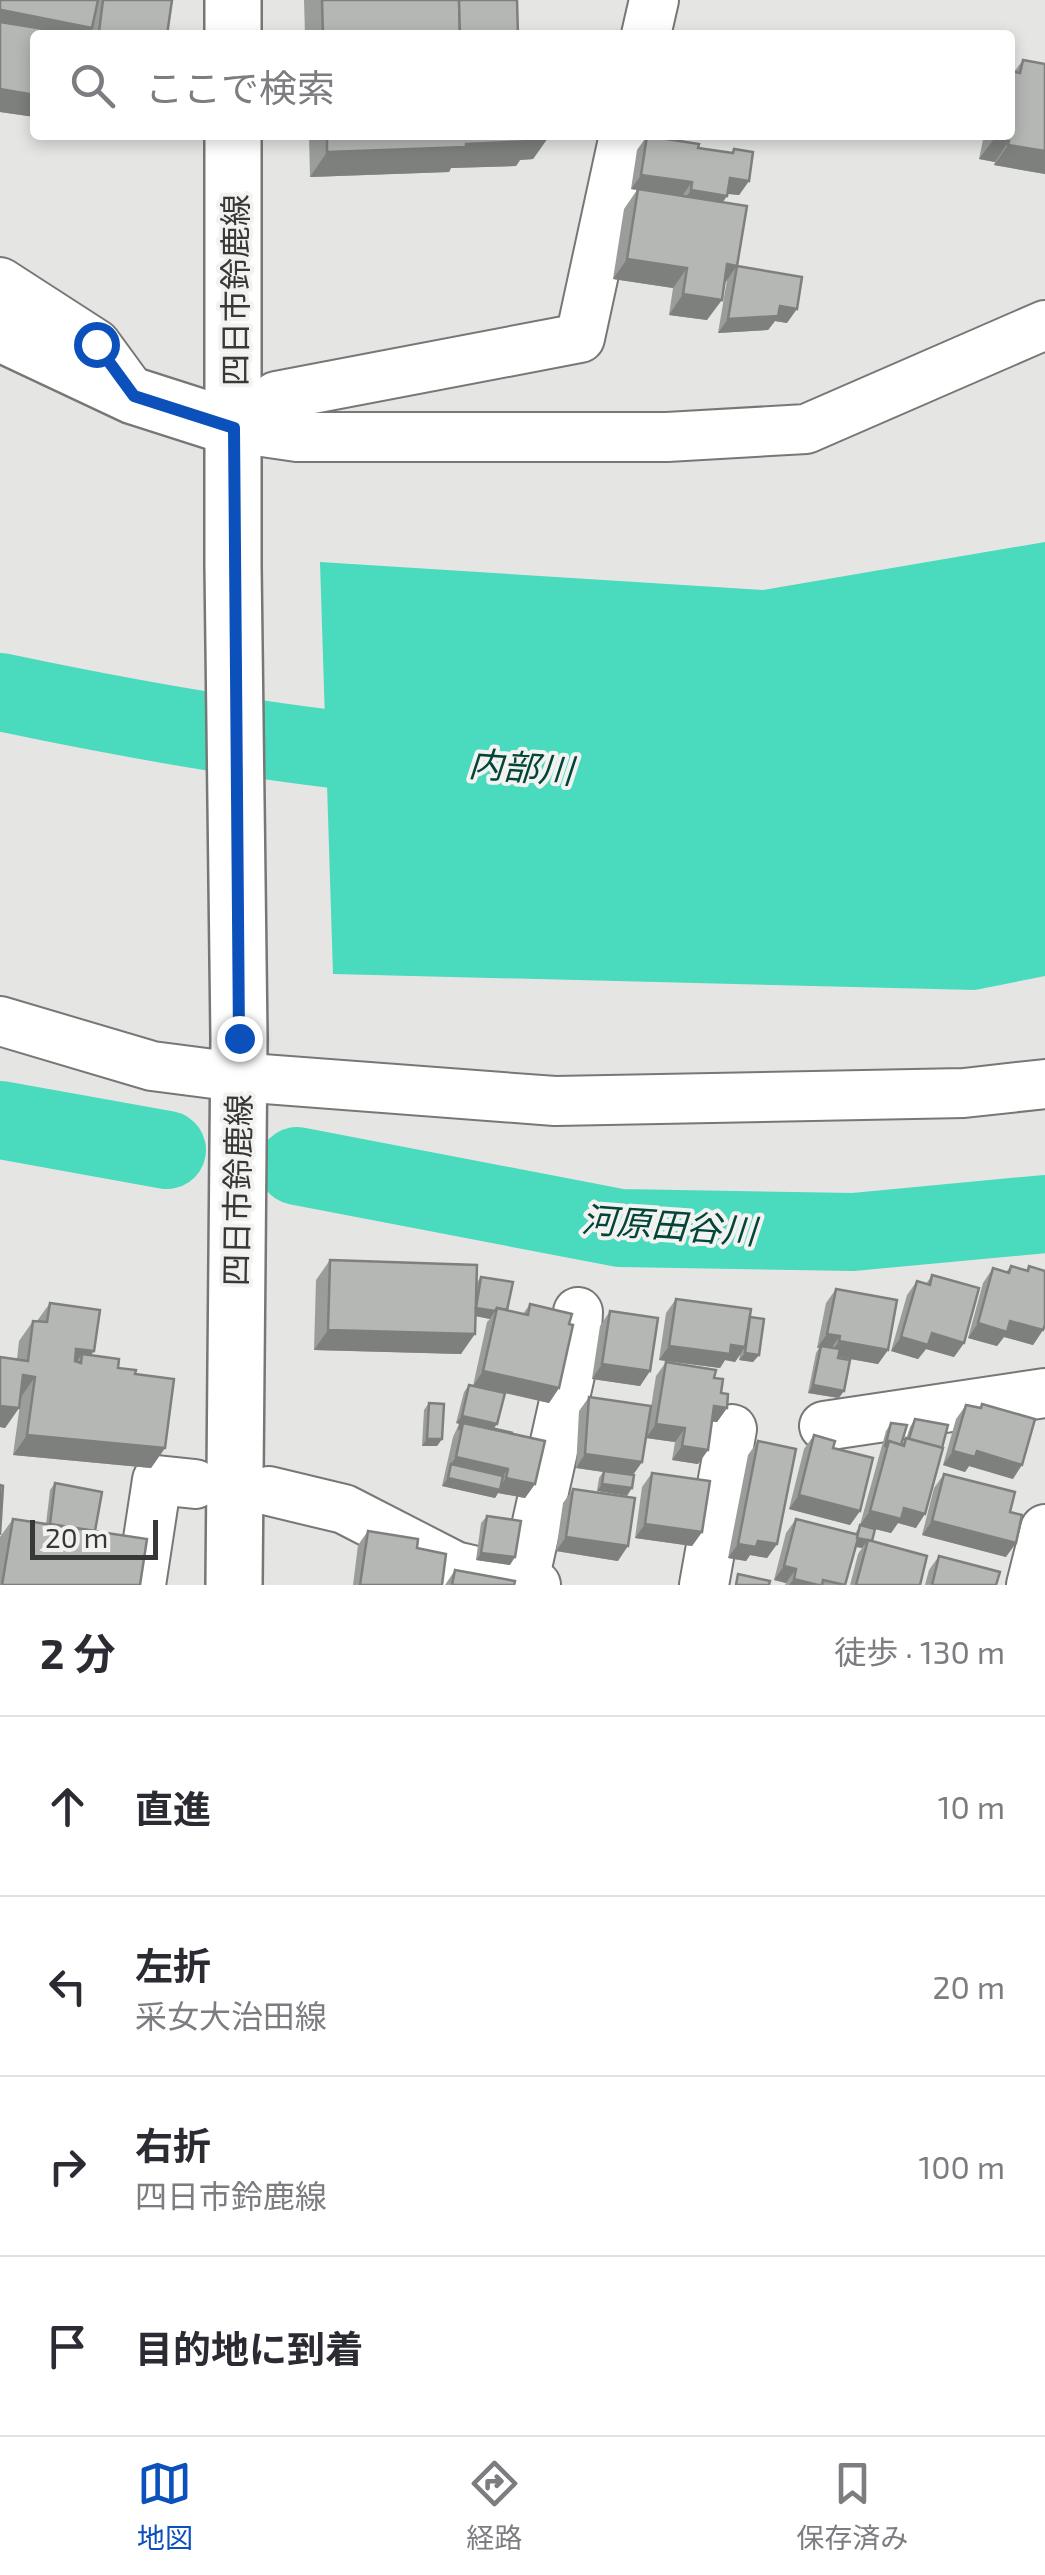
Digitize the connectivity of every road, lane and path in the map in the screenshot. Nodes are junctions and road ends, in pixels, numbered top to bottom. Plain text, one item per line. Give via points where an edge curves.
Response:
1 (233, 0) edge
2 (654, 0) edge
3 (233, 30) edge
4 (647, 30) edge
5 (234, 140) edge
6 (623, 140) edge
7 (0, 282) edge
8 (1045, 325) edge
9 (0, 333) edge
10 (134, 396) junction
11 (234, 428) junction
12 (0, 1020) edge
13 (238, 1058) junction
14 (1045, 1084) edge
15 (578, 1312) dead end
16 (1045, 1393) edge
17 (824, 1426) dead end
18 (732, 1429) dead end
19 (195, 1484) dead end
20 (269, 1491) dead end
21 (1045, 1529) edge
22 (527, 1584) edge
23 (141, 1585) edge
24 (234, 1585) edge
25 (704, 1585) edge
26 (1031, 1585) edge

1 - 3 main road
2 - 4 street
5 - 11 main road, 四日市鈴鹿線
6 - 11 street via 580,338 276,396
7 - 10 street via 96,344
8 - 11 street via 806,429 667,438 296,438
9 - 10 main road
10 - 11 main road
11 - 13 main road, 四日市鈴鹿線
12 - 13 street via 152,1066
13 - 14 street via 555,1101 964,1093
13 - 24 main road, 四日市鈴鹿線
15 - 22 street
16 - 17 street
18 - 25 street
19 - 23 street via 157,1480
20 - 22 street via 344,1509 455,1566
21 - 26 street

